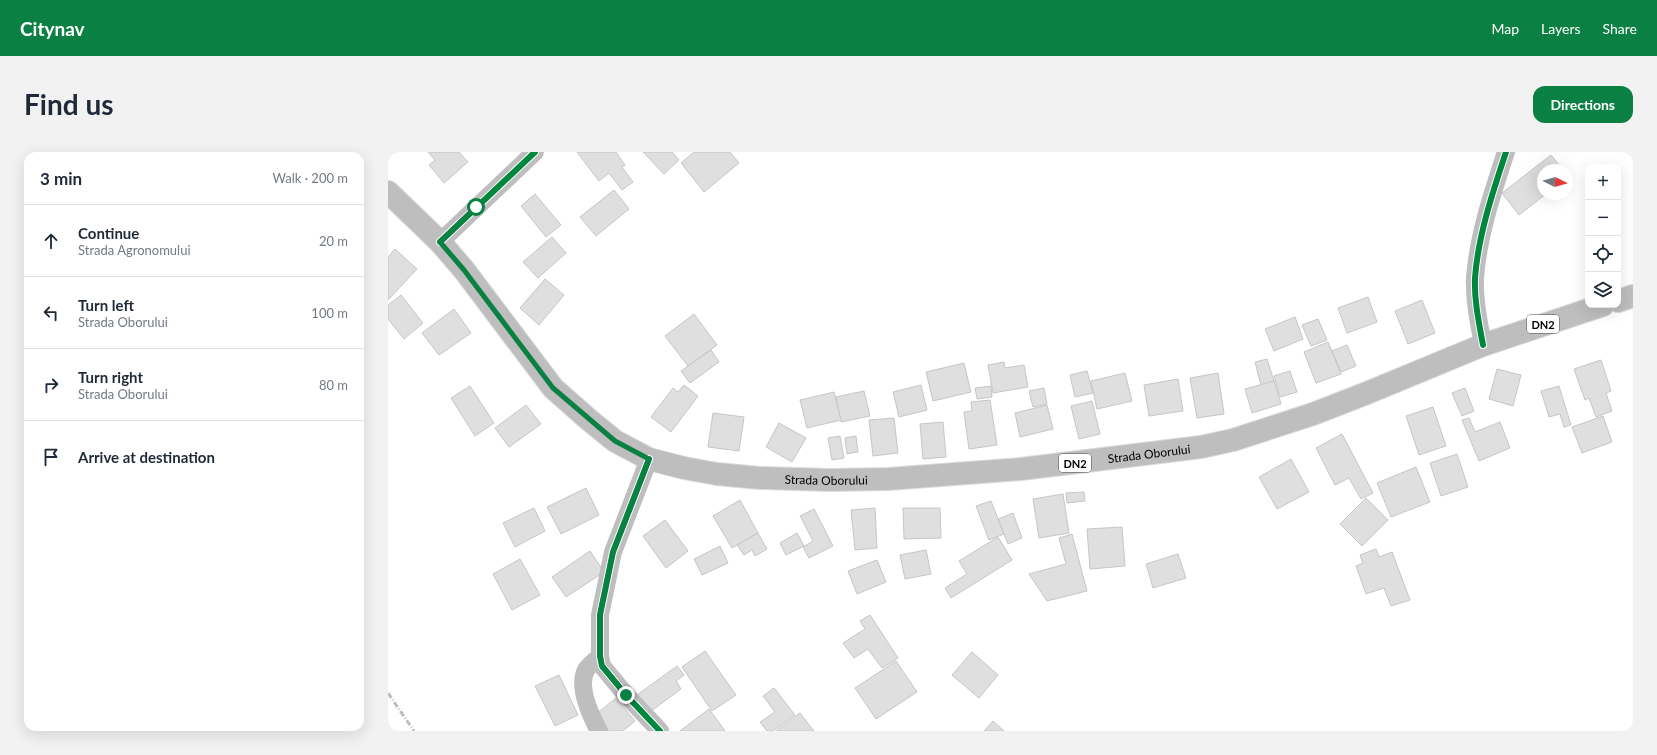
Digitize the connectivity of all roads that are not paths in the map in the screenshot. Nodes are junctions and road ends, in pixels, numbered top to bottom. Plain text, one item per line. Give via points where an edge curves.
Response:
1 (535, 152) edge
2 (1506, 152) edge
3 (388, 192) edge
4 (440, 242) junction
5 (1633, 296) edge
6 (1621, 299) edge
7 (1594, 308) edge
8 (1483, 345) junction
9 (649, 459) junction
10 (600, 656) junction
11 (599, 731) edge
12 (660, 731) edge

1 - 4 street
2 - 8 street via 1481,241 1475,278
3 - 4 main road, Strada Oborului / DN2
4 - 9 main road, Strada Oborului / DN2 via 553,388 615,441
5 - 6 main road
7 - 8 main road, Strada Oborului / DN2
8 - 9 main road, Strada Oborului / DN2 via 1313,414 1233,440 1201,447 1020,469 880,479 760,478 717,474
9 - 10 street via 613,552 600,614
10 - 11 street via 586,670 583,684 590,712
10 - 12 street via 602,666

